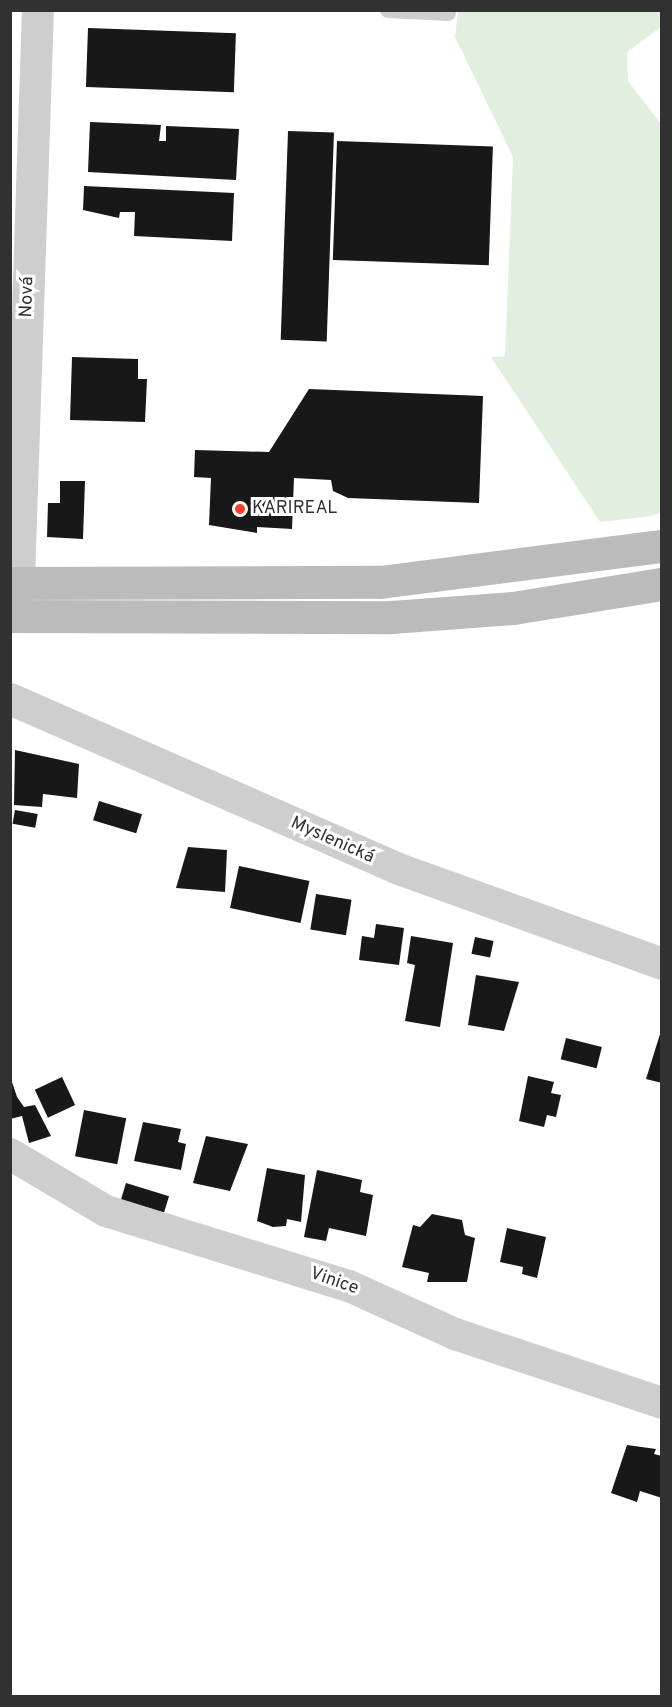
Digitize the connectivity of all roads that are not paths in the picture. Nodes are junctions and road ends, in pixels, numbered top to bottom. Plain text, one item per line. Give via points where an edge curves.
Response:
1 (38, 10) edge
2 (388, 10) edge
3 (448, 13) dead end
4 (662, 546) edge
5 (14, 583) edge
6 (662, 584) edge
7 (14, 616) edge
8 (10, 699) edge
9 (662, 964) edge
10 (10, 1154) edge
11 (662, 1403) edge

1 - 5 street, Nová
2 - 3 lane
4 - 5 main road via 380,582 259,586
5 - 7 street, Nová
6 - 7 main road via 513,608 265,621
8 - 9 street, Myslenická via 396,868
10 - 11 street, Vinice via 106,1210 349,1286 455,1334

